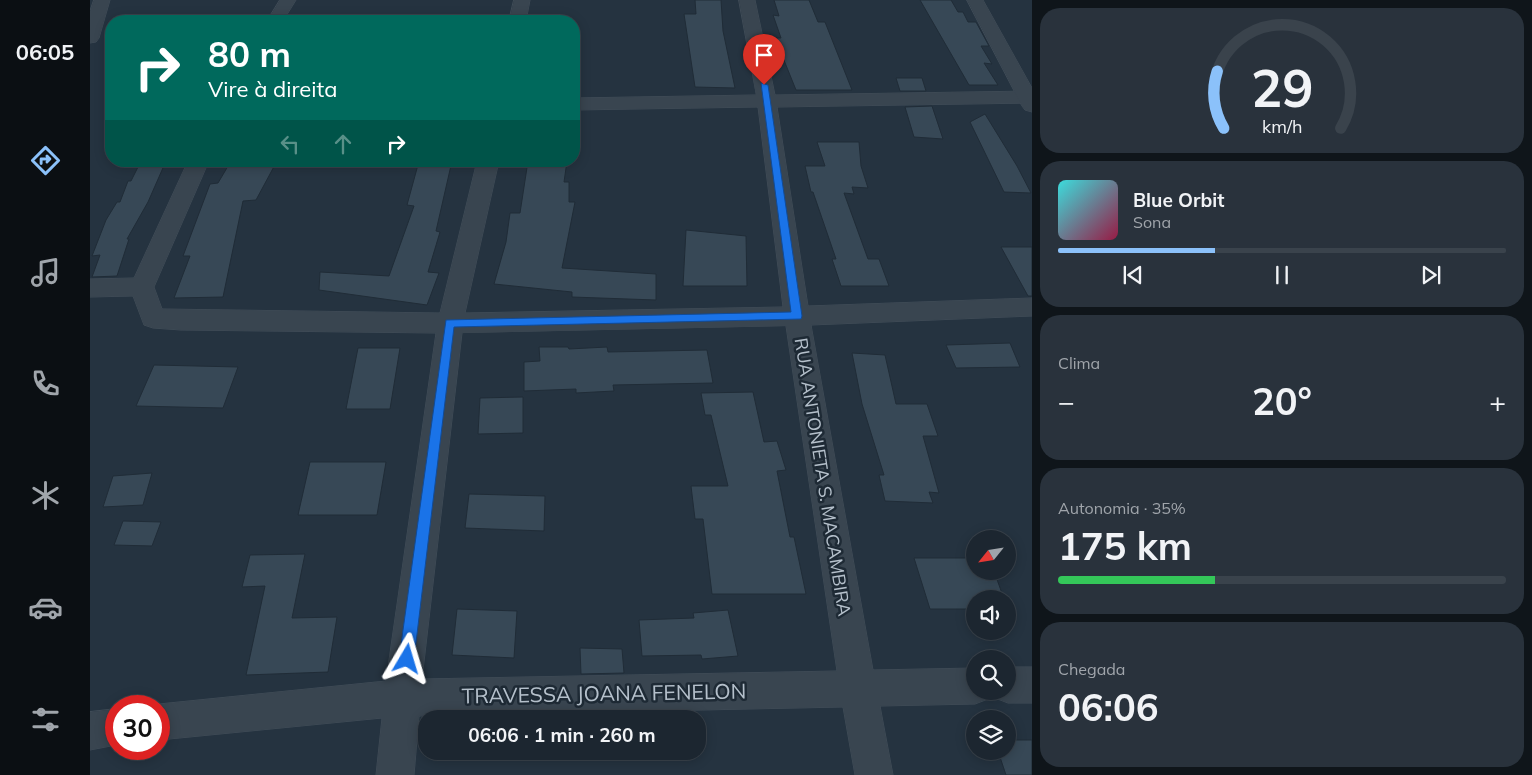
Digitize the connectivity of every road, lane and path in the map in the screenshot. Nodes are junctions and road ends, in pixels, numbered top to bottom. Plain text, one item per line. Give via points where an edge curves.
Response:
1 (102, 0) edge
2 (288, 0) edge
3 (522, 0) edge
4 (747, 0) edge
5 (975, 0) edge
6 (279, 15) edge
7 (519, 15) edge
8 (90, 38) edge
9 (1030, 100) edge
10 (767, 102) junction
11 (580, 104) edge
12 (196, 167) edge
13 (487, 167) edge
14 (142, 286) junction
15 (90, 288) edge
16 (1032, 307) edge
17 (797, 316) junction
18 (450, 323) junction
19 (1032, 685) edge
20 (966, 686) edge
21 (1016, 686) edge
22 (858, 688) junction
23 (402, 698) junction
24 (170, 721) edge
25 (105, 728) edge
26 (90, 730) edge
27 (395, 775) edge
28 (874, 775) edge

1 - 8 street
2 - 6 street
3 - 7 street
4 - 10 street, RUA ANTONIETA S. MACAMBIRA
5 - 9 street
9 - 10 street
10 - 11 street
10 - 17 street, RUA ANTONIETA S. MACAMBIRA
12 - 14 street
13 - 18 street
14 - 15 street
14 - 18 street via 153,318
16 - 17 street
17 - 18 street
17 - 22 street, RUA ANTONIETA S. MACAMBIRA
18 - 23 street
19 - 21 street
20 - 22 street, TRAVESSA JOANA FENELON
22 - 23 street, TRAVESSA JOANA FENELON
22 - 28 street, RUA ANTONIETA S. MACAMBIRA
23 - 24 street, TRAVESSA JOANA FENELON
23 - 27 street
25 - 26 street

